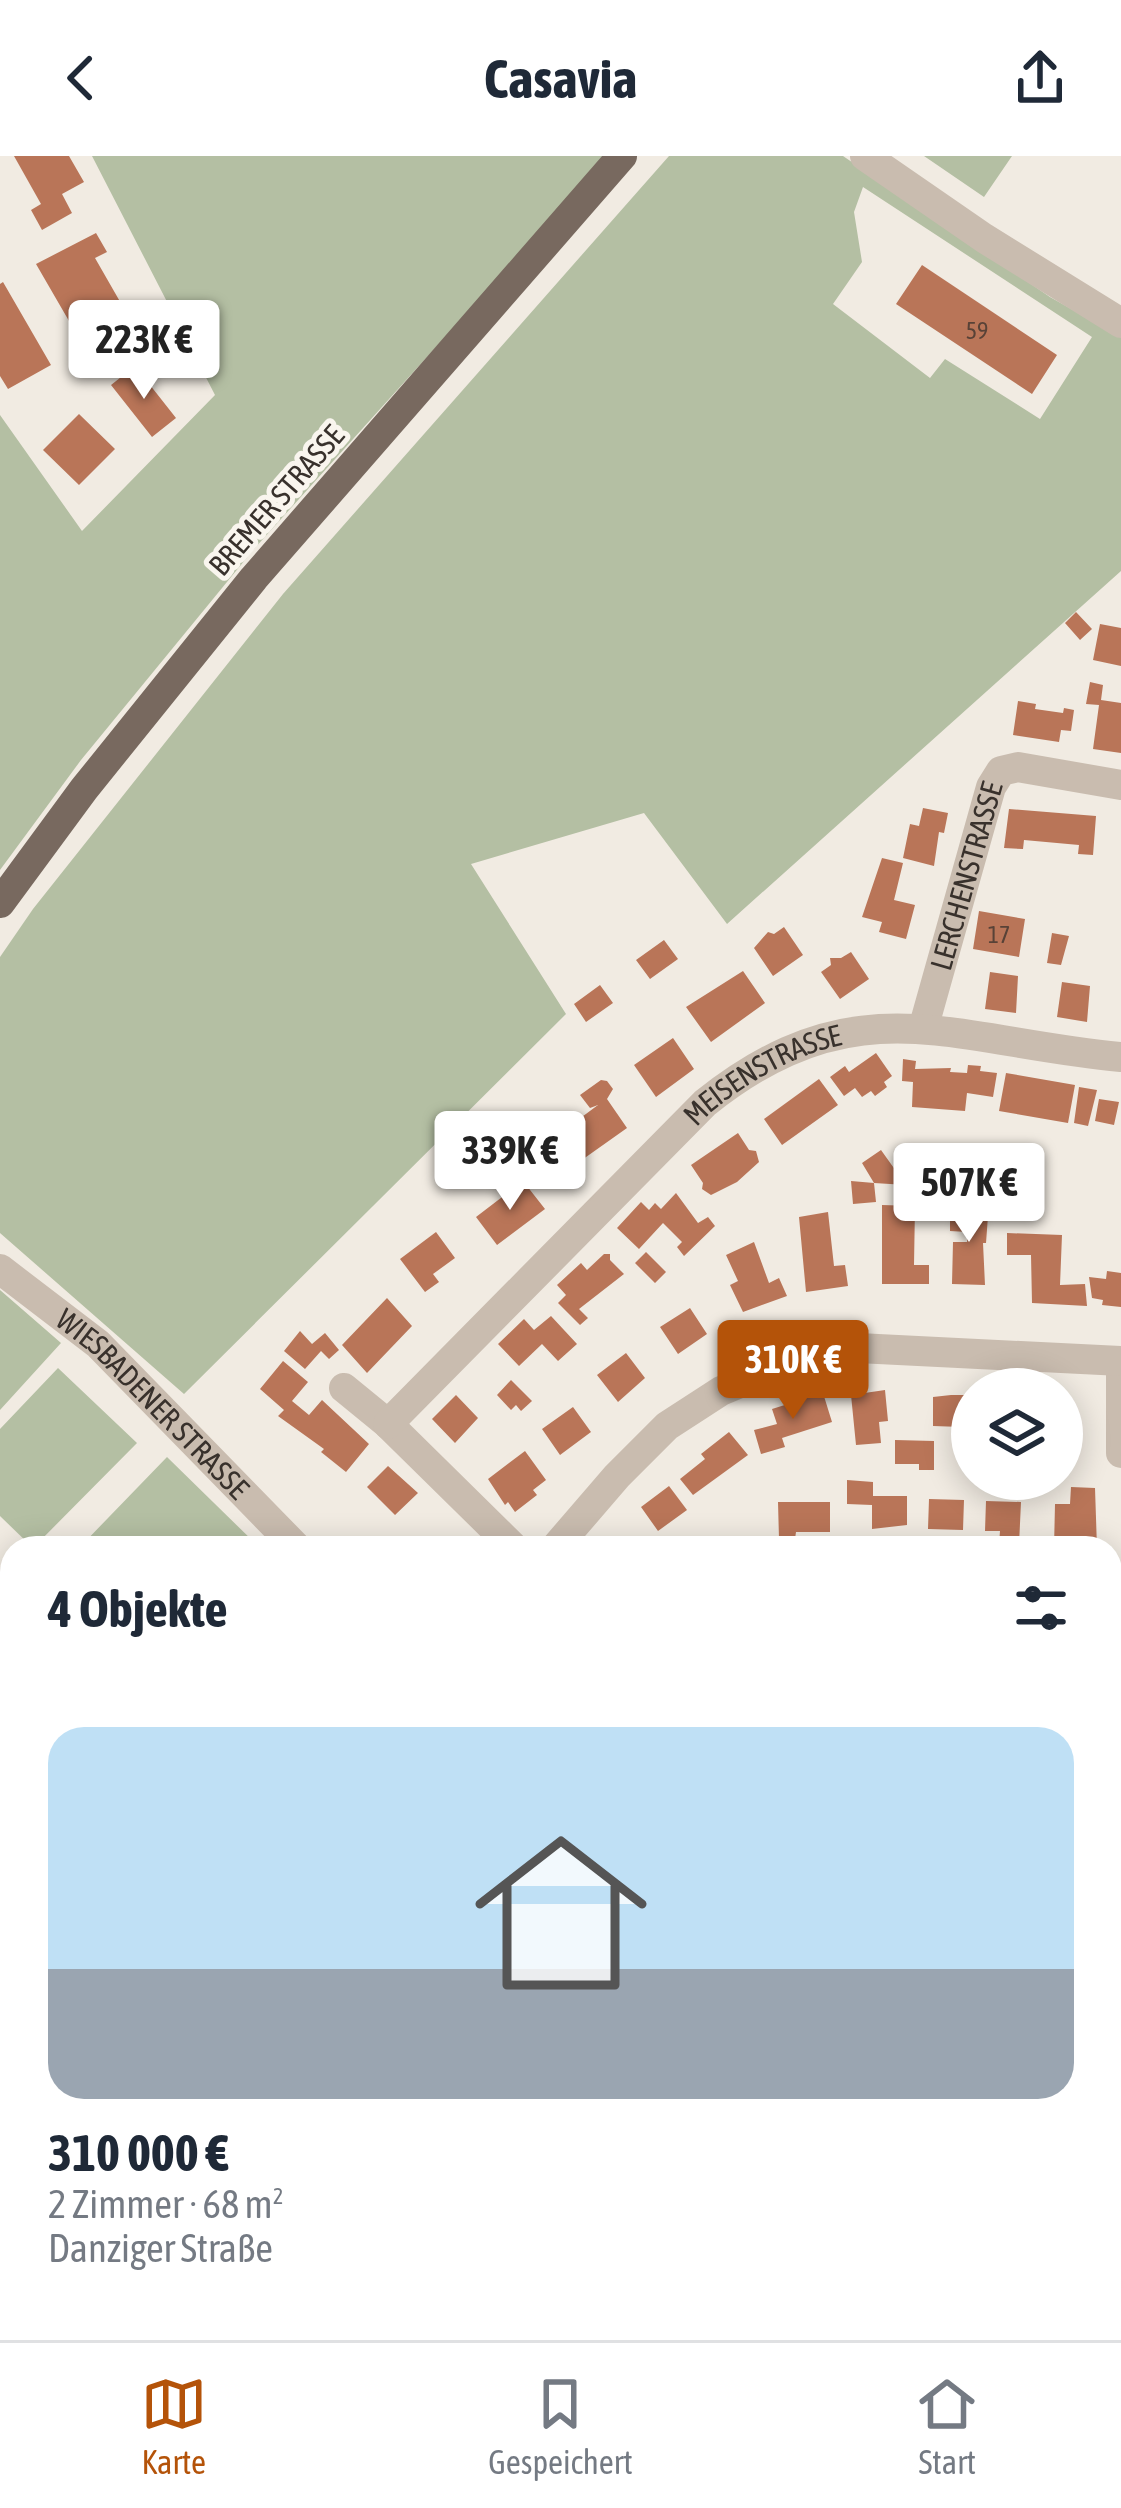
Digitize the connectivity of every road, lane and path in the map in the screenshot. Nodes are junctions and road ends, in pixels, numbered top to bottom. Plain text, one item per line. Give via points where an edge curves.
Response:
1 (622, 156) edge
2 (865, 156) edge
3 (1121, 322) edge
4 (1121, 784) edge
5 (0, 903) edge
6 (922, 1029) junction
7 (1121, 1058) edge
8 (0, 1269) edge
9 (1121, 1361) edge
10 (1121, 1373) edge
11 (344, 1388) dead end
12 (388, 1424) junction
13 (1121, 1453) edge
14 (285, 1536) edge
15 (502, 1536) edge
16 (565, 1536) edge

1 - 5 main road, BREMER STRASSE via 254,578
2 - 3 street
4 - 6 street, LERCHENSTRASSE via 1018,766 1000,771
6 - 7 street, MEISENSTRASSE
6 - 12 street, MEISENSTRASSE via 827,1035 742,1074
8 - 14 street, WIESBADENER STRASSE via 98,1344
9 - 16 street via 858,1348 807,1355 721,1390 667,1426
10 - 13 street
11 - 12 street
12 - 15 street

